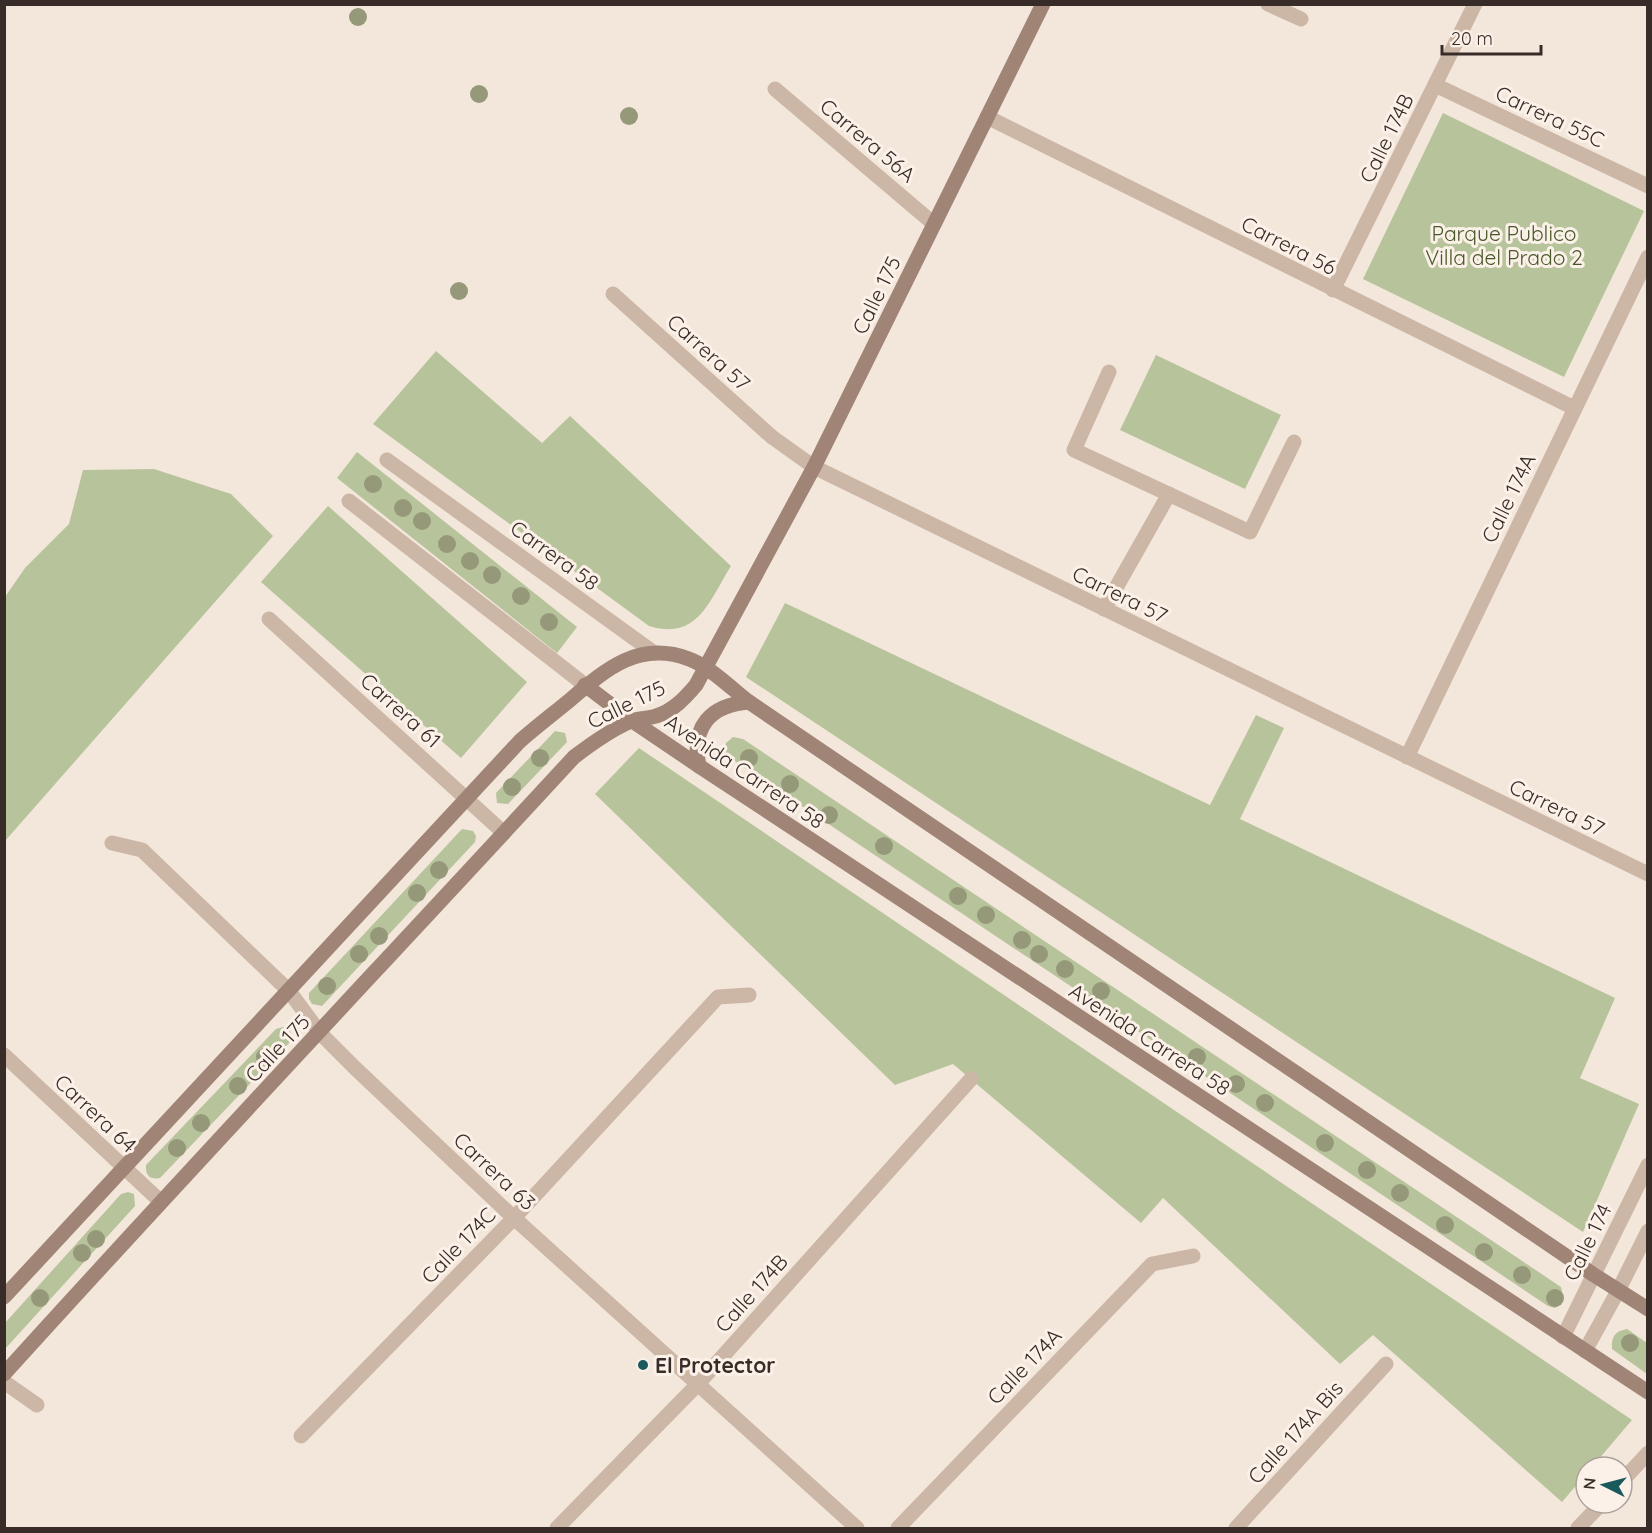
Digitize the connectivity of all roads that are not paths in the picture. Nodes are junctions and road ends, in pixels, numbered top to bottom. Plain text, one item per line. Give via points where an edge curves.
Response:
1 (1043, 4) edge
2 (1268, 4) edge
3 (1475, 4) edge
4 (1301, 20) dead end
5 (1435, 85) junction
6 (774, 89) dead end
7 (987, 117) junction
8 (1647, 186) edge
9 (934, 224) junction
10 (1647, 257) edge
11 (1333, 290) junction
12 (613, 294) dead end
13 (1109, 372) dead end
14 (1574, 408) junction
15 (1294, 442) dead end
16 (387, 460) dead end
17 (814, 467) junction
18 (1169, 494) junction
19 (350, 501) dead end
20 (1104, 609) junction
21 (269, 619) dead end
22 (652, 652) junction
23 (705, 669) junction
24 (585, 685) junction
25 (749, 702) junction
26 (631, 720) junction
27 (1407, 757) junction
28 (699, 766) junction
29 (467, 799) junction
30 (504, 832) junction
31 (112, 843) dead end
32 (1647, 874) edge
33 (289, 991) junction
34 (749, 995) dead end
35 (320, 1033) junction
36 (4, 1055) edge
37 (971, 1079) dead end
38 (1647, 1165) edge
39 (123, 1167) junction
40 (160, 1201) junction
41 (514, 1218) junction
42 (1647, 1231) edge
43 (1193, 1256) dead end
44 (1594, 1275) junction
45 (1618, 1291) junction
46 (4, 1297) edge
47 (1647, 1309) edge
48 (1563, 1337) junction
49 (1585, 1351) junction
50 (1386, 1364) dead end
51 (4, 1374) edge
52 (4, 1382) edge
53 (697, 1385) junction
54 (1647, 1392) edge
55 (38, 1405) dead end
56 (301, 1436) dead end
57 (1647, 1453) edge
58 (1634, 1468) edge
59 (1590, 1515) edge
60 (557, 1528) edge
61 (857, 1528) edge
62 (898, 1528) edge
63 (1236, 1528) edge
64 (1578, 1528) edge

1 - 7 street, Calle 175
2 - 4 street
3 - 5 street, Calle 174B
5 - 8 street, Carrera 55C
5 - 11 street, Calle 174B
6 - 9 street, Carrera 56A
7 - 9 street, Calle 175
7 - 11 street, Carrera 56
9 - 17 street, Calle 175
10 - 14 street, Calle 174A
11 - 14 street, Carrera 56
12 - 17 street, Carrera 57 via 771,437
13 - 18 street via 1074,450
14 - 27 street, Calle 174A
15 - 18 street via 1250,532
16 - 22 street, Carrera 58
17 - 20 street, Carrera 57
17 - 23 street, Calle 175
18 - 20 street
19 - 24 street
20 - 27 street, Carrera 57
21 - 29 street, Carrera 61
22 - 23 street, Carrera 58 via 670,652
22 - 24 street, Calle 175 via 630,658
23 - 25 street
23 - 26 street, Calle 175 via 696,685 669,711
24 - 26 street
24 - 29 street, Calle 175 via 520,741
25 - 28 street via 718,709 706,720 698,735
25 - 44 street
26 - 28 street, Avenida Carrera 58
26 - 30 street, Calle 175 via 574,757
27 - 32 street, Carrera 57
28 - 48 street, Avenida Carrera 58
29 - 30 street, Carrera 61
29 - 33 street, Calle 175
30 - 35 street, Calle 175
31 - 33 street, Carrera 63 via 142,850
33 - 35 street, Carrera 63
33 - 39 street, Calle 175
34 - 41 street, Calle 174C via 718,996
35 - 40 street, Calle 175
35 - 41 street, Carrera 63
36 - 39 street, Carrera 64
37 - 53 street, Calle 174B
38 - 44 street, Calle 174
39 - 40 street, Carrera 64
39 - 46 street, Calle 175
40 - 51 street, Calle 175
41 - 53 street, Carrera 63
41 - 56 street, Calle 174C
42 - 45 street
43 - 62 street, Calle 174A via 1152,1264
44 - 45 street
44 - 48 street, Calle 174
45 - 47 street
45 - 49 street
48 - 49 street, Avenida Carrera 58
49 - 54 street, Avenida Carrera 58
50 - 63 street, Calle 174A Bis
52 - 55 street
53 - 60 street, Calle 174B
53 - 61 street, Carrera 63
57 - 58 street
59 - 64 street

